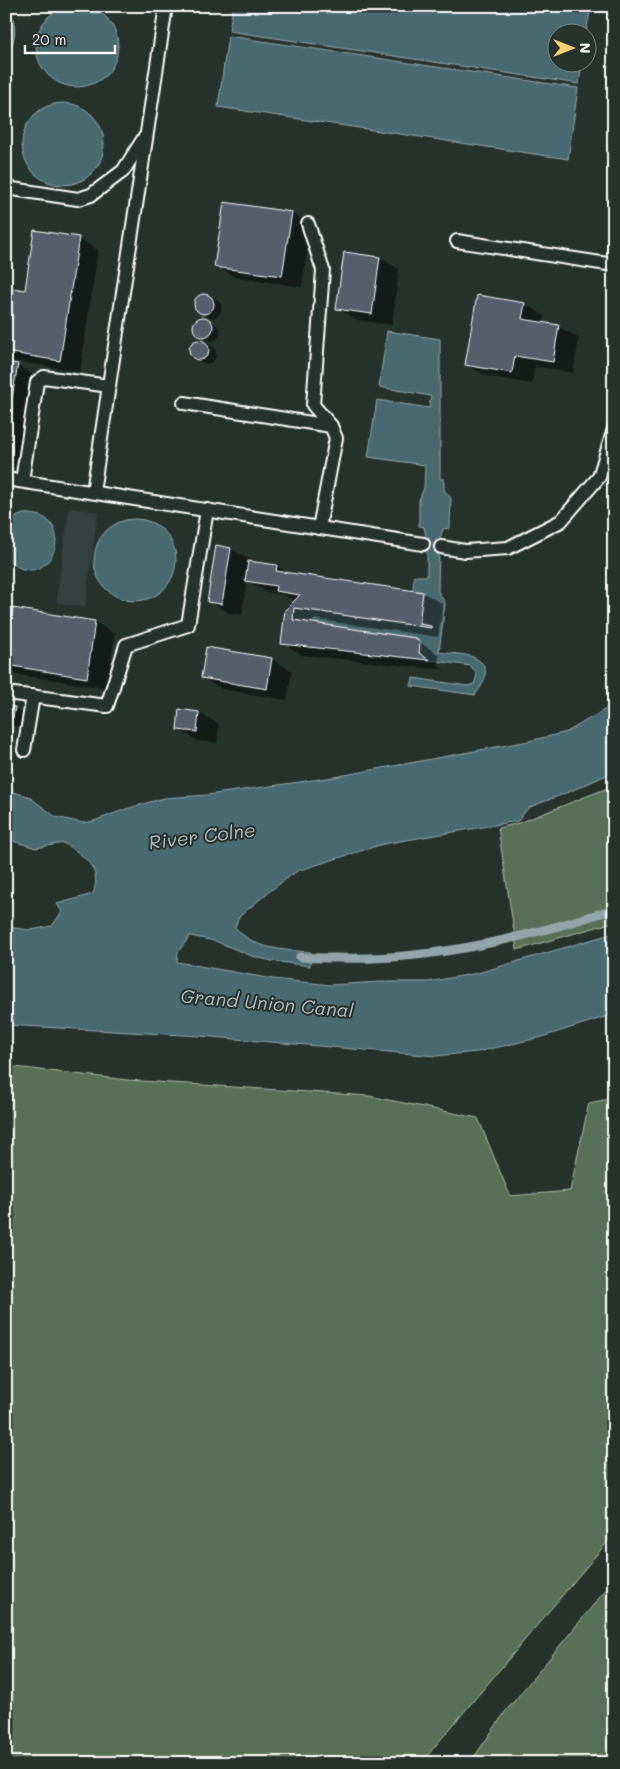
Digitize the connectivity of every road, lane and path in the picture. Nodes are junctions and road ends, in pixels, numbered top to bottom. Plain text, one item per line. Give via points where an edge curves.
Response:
1 (166, 6) edge
2 (146, 135) junction
3 (6, 188) edge
4 (308, 224) dead end
5 (457, 241) dead end
6 (614, 265) edge
7 (109, 386) junction
8 (184, 403) dead end
9 (331, 426) junction
10 (614, 429) edge
11 (6, 479) edge
12 (22, 481) junction
13 (93, 492) junction
14 (207, 510) junction
15 (319, 528) junction
16 (423, 544) dead end
17 (441, 547) dead end
18 (6, 692) edge
19 (32, 696) junction
20 (24, 750) dead end

1 - 2 lane
2 - 3 lane via 123,170 91,195 78,199
2 - 7 lane
4 - 9 lane via 323,270 313,405
5 - 6 lane
7 - 12 lane via 44,377 36,382
7 - 13 lane
8 - 9 lane
9 - 15 lane via 336,438
10 - 17 lane via 599,477 561,521 508,548 465,551
11 - 12 lane
12 - 13 lane
13 - 14 lane
14 - 15 lane
14 - 19 lane via 188,625 126,645 107,706
15 - 16 lane
18 - 19 lane
19 - 20 lane

